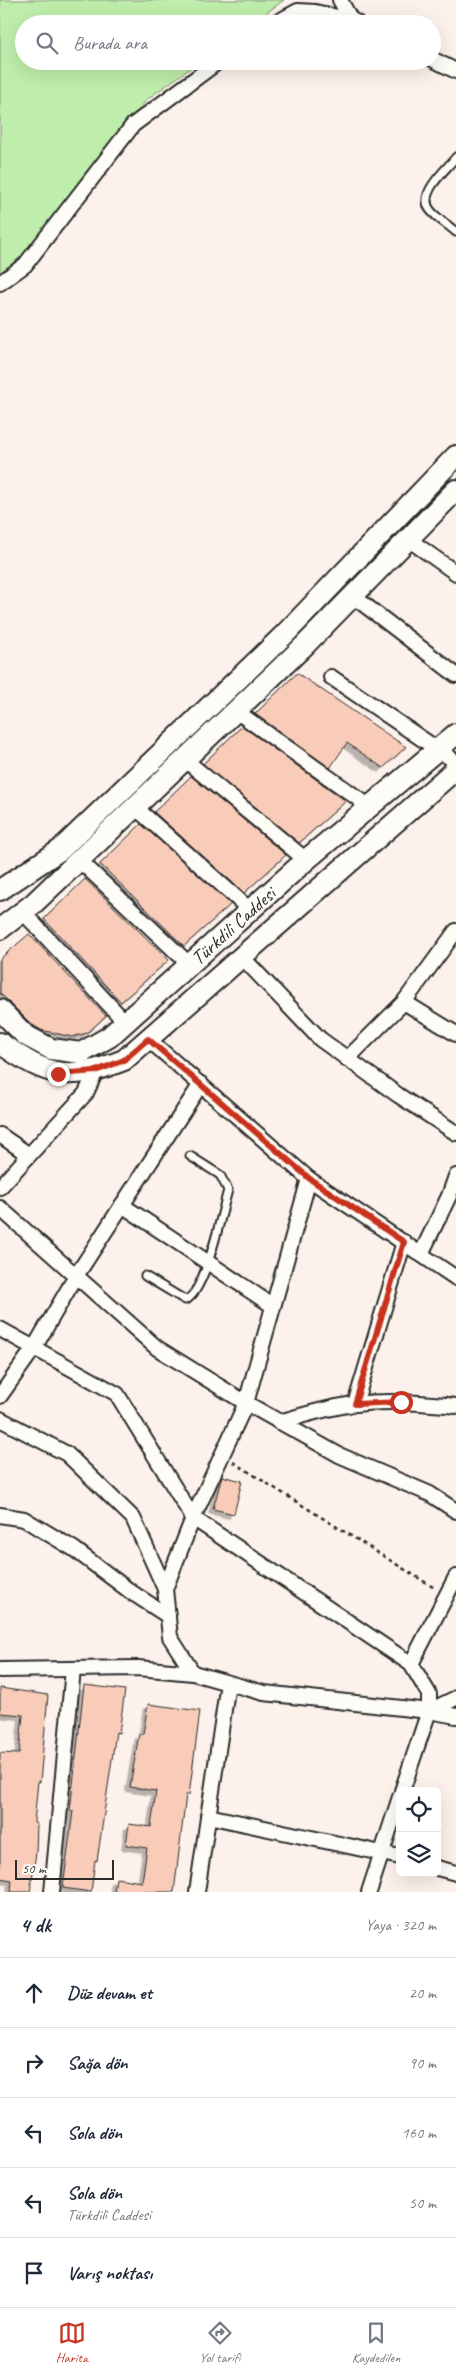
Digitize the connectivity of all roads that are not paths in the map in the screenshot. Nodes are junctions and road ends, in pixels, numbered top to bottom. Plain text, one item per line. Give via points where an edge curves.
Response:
1 (340, 0) edge
2 (292, 15) edge
3 (327, 15) edge
4 (350, 15) edge
5 (441, 64) edge
6 (206, 70) edge
7 (456, 70) edge
8 (456, 158) edge
9 (456, 232) edge
10 (0, 283) edge
11 (456, 456) edge
12 (456, 490) edge
13 (408, 539) junction
14 (456, 573) edge
15 (353, 596) junction
16 (455, 672) edge
17 (331, 677) dead end
18 (236, 712) junction
19 (456, 734) edge
20 (437, 751) junction
21 (184, 759) junction
22 (456, 762) edge
23 (456, 769) edge
24 (135, 807) junction
25 (370, 807) junction
26 (79, 860) junction
27 (306, 860) junction
28 (0, 890) edge
29 (250, 910) junction
30 (23, 912) junction
31 (0, 929) edge
32 (456, 931) edge
33 (242, 957) junction
34 (190, 965) junction
35 (404, 1002) junction
36 (0, 1010) edge
37 (126, 1023) junction
38 (456, 1034) edge
39 (148, 1039) junction
40 (0, 1042) edge
41 (348, 1059) junction
42 (96, 1071) junction
43 (201, 1084) junction
44 (456, 1133) edge
45 (0, 1134) edge
46 (29, 1155) junction
47 (190, 1156) dead end
48 (456, 1176) edge
49 (310, 1179) junction
50 (0, 1187) edge
51 (122, 1205) junction
52 (0, 1208) edge
53 (404, 1242) junction
54 (421, 1254) junction
55 (208, 1263) junction
56 (76, 1276) junction
57 (145, 1276) dead end
58 (456, 1278) edge
59 (273, 1306) junction
60 (0, 1330) edge
61 (34, 1348) junction
62 (0, 1396) edge
63 (246, 1404) junction
64 (355, 1404) junction
65 (456, 1406) edge
66 (0, 1419) edge
67 (279, 1422) junction
68 (456, 1511) edge
69 (0, 1515) edge
70 (193, 1518) junction
71 (452, 1586) edge
72 (165, 1590) junction
73 (168, 1616) junction
74 (411, 1664) junction
75 (73, 1669) junction
76 (0, 1670) edge
77 (193, 1673) junction
78 (228, 1683) junction
79 (456, 1698) edge
80 (429, 1711) junction
81 (456, 1716) edge
82 (403, 1787) edge
83 (396, 1808) edge
84 (208, 1816) junction
85 (381, 1851) junction
86 (396, 1856) edge
87 (441, 1869) edge
88 (456, 1873) edge
89 (52, 1892) edge
90 (197, 1892) edge
91 (369, 1892) edge

1 - 4 street
2 - 3 street via 298,12
5 - 7 street
6 - 10 street via 133,125 25,265
8 - 9 lane via 427,198 431,211
11 - 28 main road via 285,634 60,850
12 - 13 main road
13 - 14 street
13 - 15 main road
15 - 16 street
15 - 18 main road
17 - 20 street
18 - 21 main road
18 - 25 street
19 - 20 main road, Türkdili Caddesi
20 - 22 street
20 - 25 main road, Türkdili Caddesi
21 - 24 main road
21 - 27 street
23 - 33 main road, Türkdili Caddesi
24 - 26 main road
24 - 29 street
25 - 27 main road, Türkdili Caddesi
26 - 30 main road
26 - 34 street
27 - 29 main road, Türkdili Caddesi
29 - 34 main road, Türkdili Caddesi
30 - 31 main road
30 - 37 street
32 - 35 street
33 - 39 main road, Türkdili Caddesi
33 - 41 street via 320,1039
34 - 37 main road, Türkdili Caddesi
35 - 38 street
35 - 41 street
36 - 37 main road, Türkdili Caddesi via 25,1035 51,1049 81,1053
39 - 42 main road, Türkdili Caddesi via 124,1060
39 - 43 street
40 - 42 main road, Türkdili Caddesi via 29,1063 58,1074
41 - 44 street
42 - 46 street via 86,1093
43 - 49 street
43 - 51 street
45 - 46 street
46 - 50 street
47 - 55 lane via 220,1175 228,1190
48 - 54 street
49 - 53 street
49 - 59 street
51 - 55 street
51 - 56 street
52 - 56 street
53 - 54 street
53 - 64 street
54 - 58 street
55 - 57 lane via 196,1292 185,1300
55 - 59 street
56 - 61 street
56 - 63 street via 158,1348
59 - 63 street
60 - 61 street
61 - 62 street
61 - 70 street via 117,1394
63 - 67 street
63 - 70 street
64 - 65 street via 401,1402
64 - 67 street
66 - 72 street via 66,1454 133,1518
67 - 68 street via 339,1456 430,1494
69 - 73 street via 24,1519
70 - 72 street
70 - 74 street
71 - 74 street
72 - 73 street
73 - 77 street via 170,1637
74 - 80 street via 429,1694
75 - 76 street
75 - 77 street via 138,1668
75 - 89 street
77 - 78 street
78 - 80 street via 264,1693
78 - 84 street
79 - 80 street
80 - 81 street
80 - 82 street
83 - 85 street
84 - 85 street
84 - 90 street
85 - 86 street
85 - 91 street
87 - 88 street

